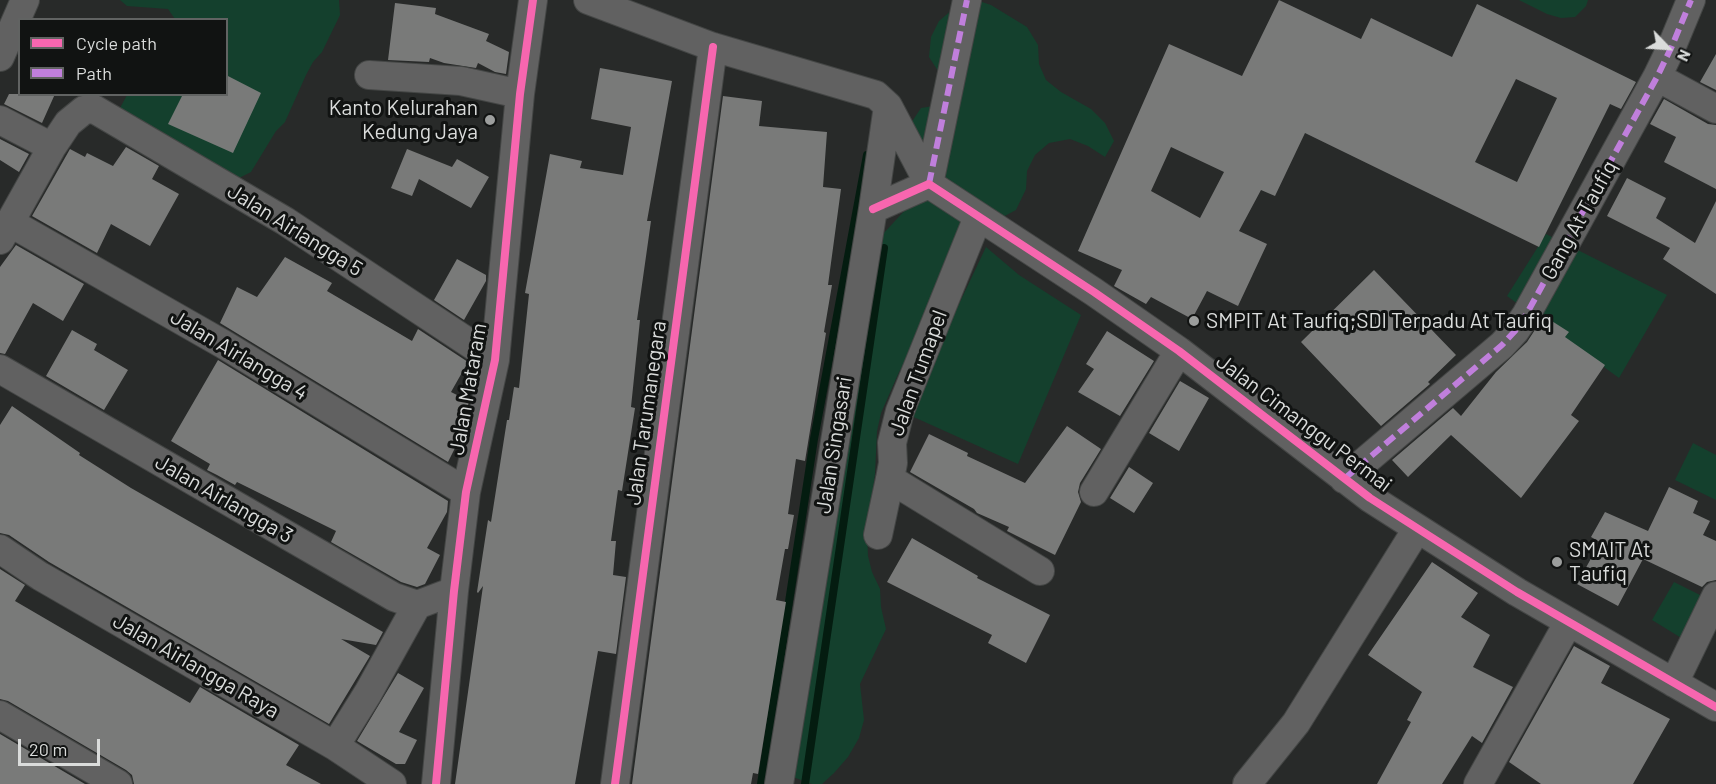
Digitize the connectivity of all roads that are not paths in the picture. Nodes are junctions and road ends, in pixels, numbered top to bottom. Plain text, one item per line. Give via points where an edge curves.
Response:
1 (533, 0) edge
2 (588, 0) edge
3 (967, 0) edge
4 (1691, 0) edge
5 (14, 11) edge
6 (713, 47) junction
7 (0, 57) edge
8 (369, 75) dead end
9 (1657, 77) junction
10 (520, 94) junction
11 (888, 106) junction
12 (1716, 109) edge
13 (0, 120) edge
14 (52, 147) junction
15 (929, 184) junction
16 (875, 208) junction
17 (978, 217) junction
18 (5, 231) edge
19 (1179, 351) junction
20 (495, 360) junction
21 (0, 369) edge
22 (890, 479) junction
23 (1344, 480) junction
24 (466, 492) junction
25 (1094, 492) dead end
26 (1418, 529) junction
27 (878, 535) dead end
28 (0, 549) edge
29 (1040, 571) dead end
30 (454, 591) junction
31 (1716, 596) edge
32 (417, 605) junction
33 (1567, 621) junction
34 (1674, 682) junction
35 (1716, 707) edge
36 (0, 715) edge
37 (335, 746) junction
38 (118, 784) edge
39 (392, 784) edge
40 (436, 784) edge
41 (615, 784) edge
42 (779, 784) edge
43 (1247, 784) edge
44 (1478, 784) edge

1 - 10 street, Jalan Mataram
2 - 6 street
3 - 15 street
4 - 9 street, Gang At Taufiq
5 - 7 street
6 - 11 street via 876,95
6 - 41 street, Jalan Tarumanegara
8 - 10 street via 461,81
9 - 12 street
9 - 23 street, Gang At Taufiq via 1515,331
10 - 20 street, Jalan Mataram
11 - 15 street, Jalan Cimanggu Permai
11 - 16 street, Jalan Singasari
13 - 14 street
14 - 18 street
14 - 20 street, Jalan Airlangga 5 via 74,117 84,110 96,110 285,221
15 - 16 street
15 - 17 street, Jalan Cimanggu Permai
16 - 42 street, Jalan Singasari
17 - 19 street, Jalan Cimanggu Permai
17 - 22 street, Jalan Tumapel via 900,411 892,443
18 - 24 street, Jalan Airlangga 4 via 223,344
19 - 23 street, Jalan Cimanggu Permai
19 - 25 street
20 - 24 street, Jalan Mataram
21 - 32 street, Jalan Airlangga 3 via 394,597
22 - 27 street, Jalan Tumapel
22 - 29 street
23 - 26 street, Jalan Cimanggu Permai
24 - 30 street, Jalan Mataram
26 - 33 street, Jalan Cimanggu Permai
26 - 43 street via 1296,723
28 - 37 street, Jalan Airlangga Raya
30 - 32 street
30 - 40 street, Jalan Mataram
31 - 34 street
32 - 37 street
33 - 34 street, Jalan Cimanggu Permai
33 - 44 street
34 - 35 street, Jalan Cimanggu Permai
36 - 38 street
37 - 39 street, Jalan Airlangga Raya

